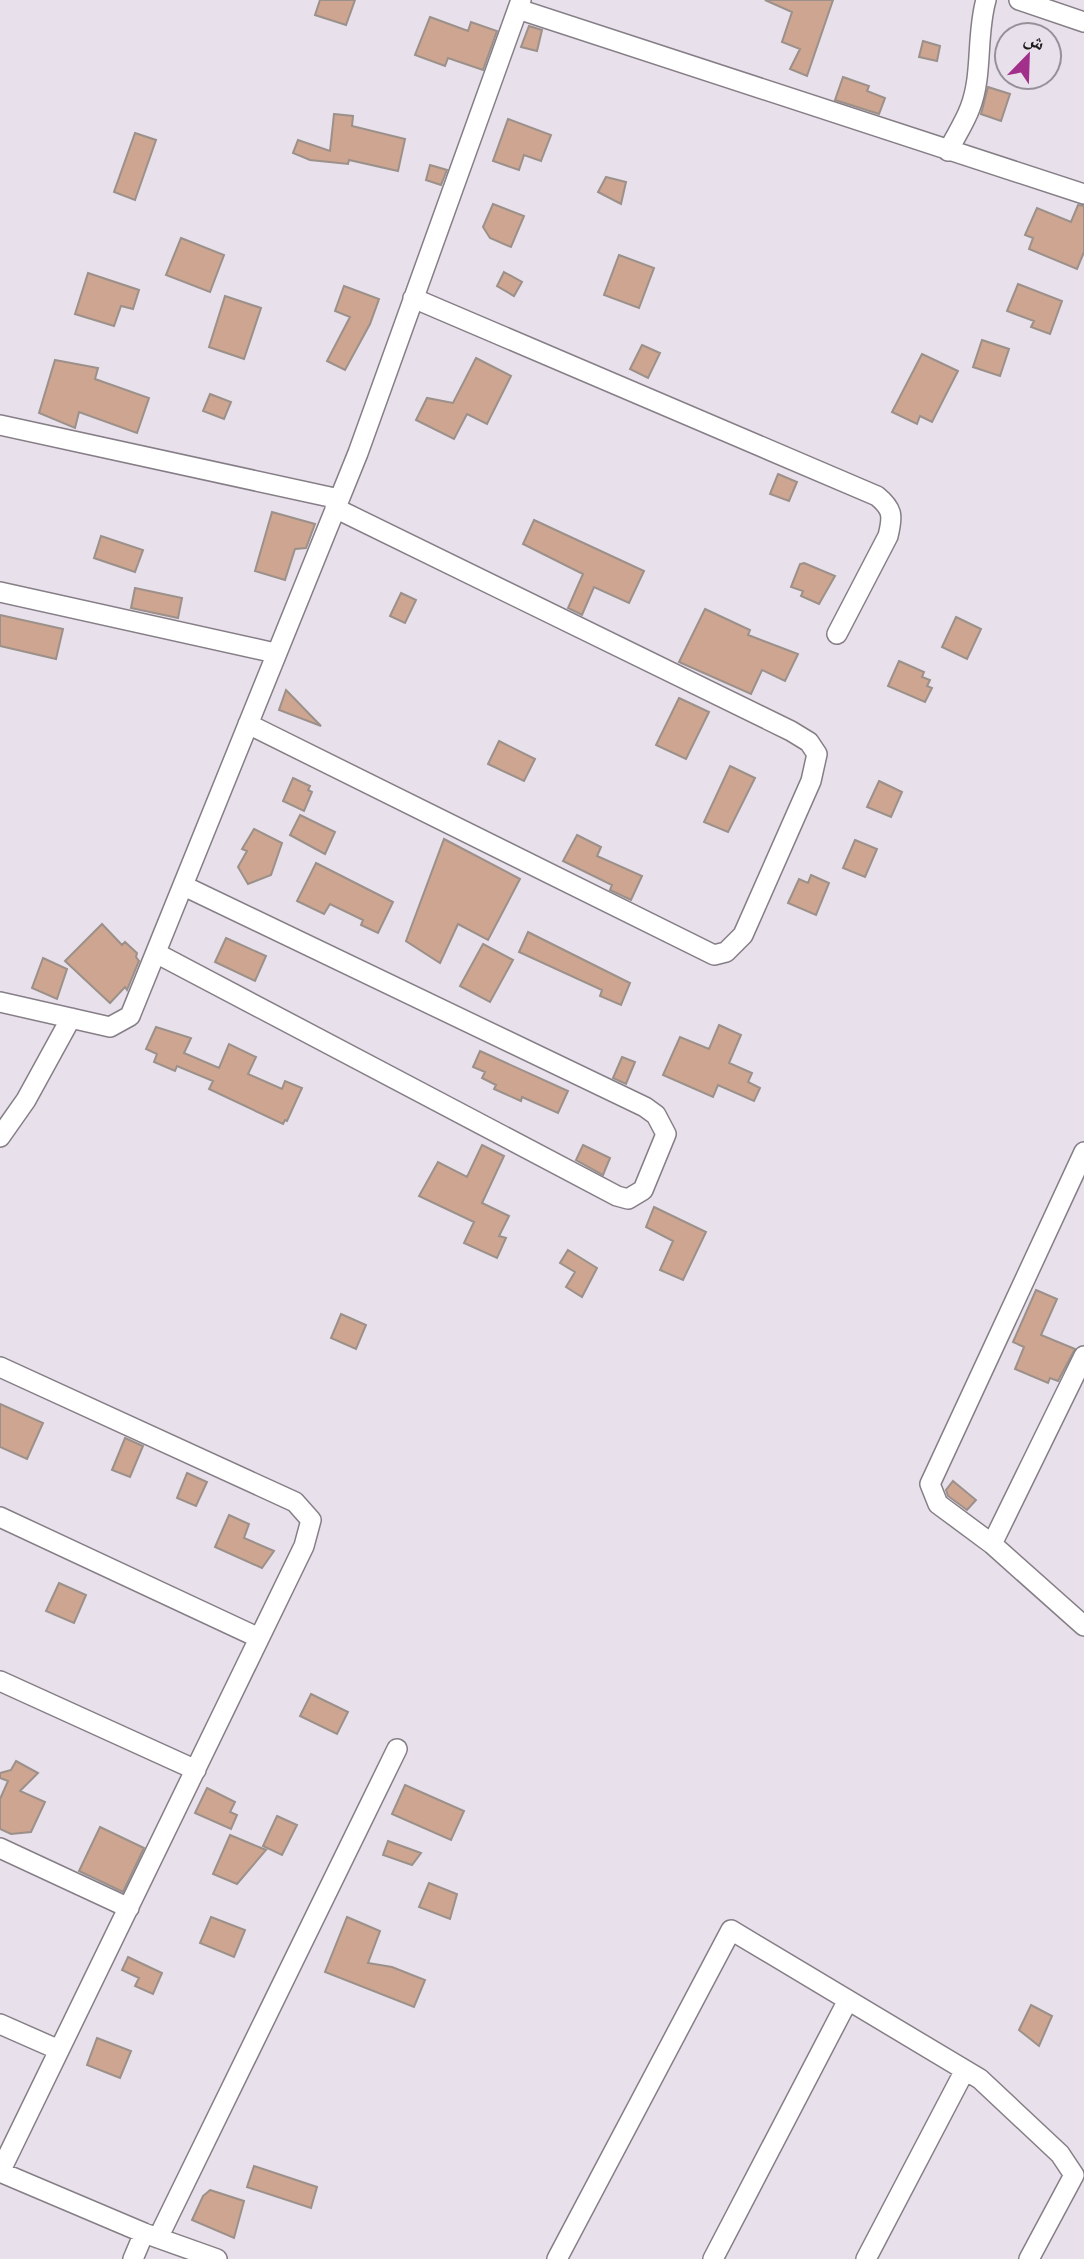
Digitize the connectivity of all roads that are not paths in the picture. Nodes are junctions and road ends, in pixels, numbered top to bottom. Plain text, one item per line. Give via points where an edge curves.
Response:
1 (985, 0) edge
2 (1019, 0) edge
3 (520, 4) edge
4 (1084, 22) edge
5 (948, 151) junction
6 (1084, 194) edge
7 (413, 298) junction
8 (0, 425) edge
9 (337, 503) junction
10 (0, 592) edge
11 (838, 634) dead end
12 (275, 653) junction
13 (248, 724) junction
14 (184, 886) junction
15 (156, 953) junction
16 (0, 1002) edge
17 (71, 1018) junction
18 (0, 1137) edge
19 (1084, 1152) edge
20 (1084, 1356) edge
21 (0, 1367) edge
22 (0, 1517) edge
23 (992, 1544) junction
24 (1084, 1626) edge
25 (259, 1638) junction
26 (0, 1681) edge
27 (397, 1749) dead end
28 (196, 1770) junction
29 (0, 1848) edge
30 (129, 1908) junction
31 (848, 2000) junction
32 (0, 2024) edge
33 (59, 2050) junction
34 (965, 2070) junction
35 (151, 2236) junction
36 (133, 2259) edge
37 (217, 2259) edge
38 (557, 2259) edge
39 (713, 2259) edge
40 (866, 2259) edge
41 (1029, 2259) edge

1 - 5 street via 971,107
2 - 4 street
3 - 5 street
3 - 7 street
5 - 6 street
7 - 9 street
7 - 11 street via 877,496 891,507 888,536
8 - 9 street
9 - 12 street
9 - 13 street via 791,731 809,742 817,754 811,780 743,935 726,952 714,954
10 - 12 street
12 - 13 street
13 - 14 street
14 - 15 street
14 - 15 street via 645,1107 656,1115 666,1133 643,1190 628,1199 617,1196
15 - 17 street via 130,1016 121,1023 110,1027
16 - 17 street
17 - 18 street
19 - 23 street via 930,1484 938,1504
20 - 23 street
21 - 25 street via 302,1505 312,1520 311,1531
22 - 25 street
23 - 24 street
25 - 28 street
26 - 28 street
27 - 35 street
28 - 30 street
29 - 30 street
30 - 33 street
31 - 34 street
31 - 38 street via 731,1930
31 - 39 street
32 - 33 street
33 - 35 street via 0,2172
34 - 40 street
34 - 41 street via 1060,2154 1074,2175
35 - 36 street
35 - 37 street

